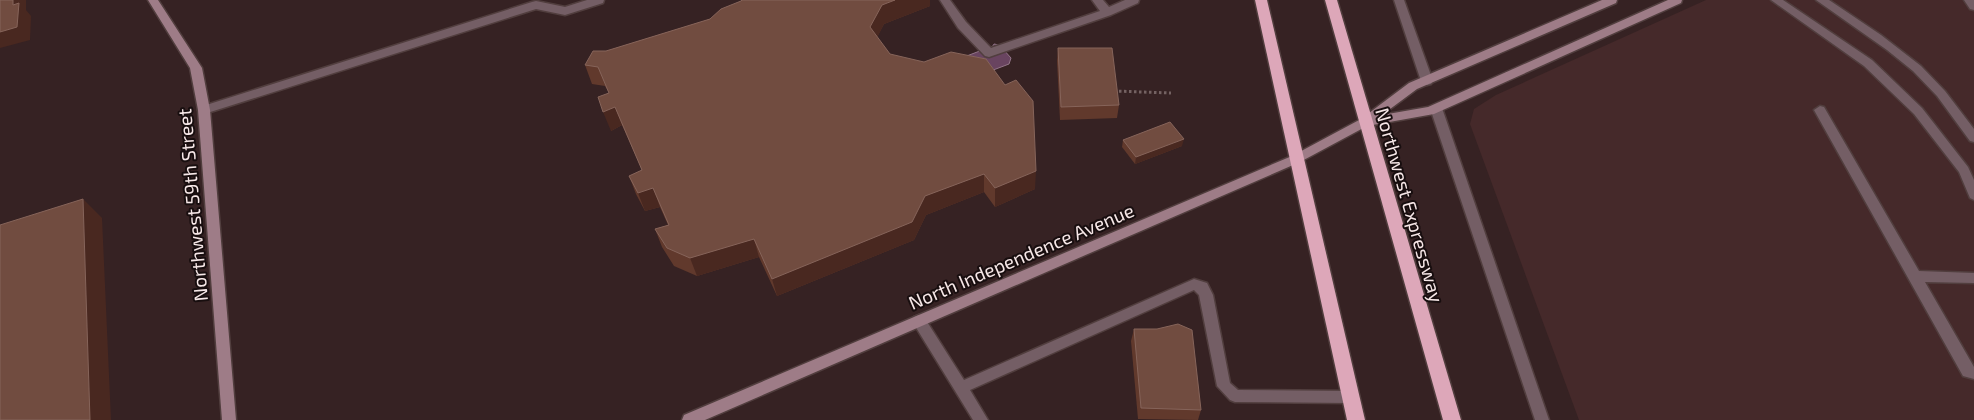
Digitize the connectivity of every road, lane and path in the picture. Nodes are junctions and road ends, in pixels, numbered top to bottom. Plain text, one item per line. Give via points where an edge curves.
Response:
1 (153, 0) edge
2 (599, 0) edge
3 (945, 0) edge
4 (1098, 0) edge
5 (1134, 0) edge
6 (1261, 0) edge
7 (1331, 0) edge
8 (1399, 0) edge
9 (1612, 0) edge
10 (1677, 0) edge
11 (1776, 0) edge
12 (1821, 0) edge
13 (1969, 0) edge
14 (539, 3) edge
15 (1974, 6) edge
16 (1107, 12) junction
17 (1427, 81) junction
18 (1114, 90) edge
19 (1171, 93) dead end
20 (1436, 108) junction
21 (204, 110) junction
22 (1820, 110) dead end
23 (1365, 122) junction
24 (1974, 138) edge
25 (1296, 159) junction
26 (1974, 194) edge
27 (1915, 276) junction
28 (1974, 278) edge
29 (919, 321) junction
30 (1974, 373) edge
31 (960, 388) junction
32 (1351, 397) junction
33 (229, 420) edge
34 (689, 420) edge
35 (981, 420) edge
36 (1356, 420) edge
37 (1452, 420) edge
38 (1542, 420) edge

1 - 21 street, Northwest 59th Street via 196,68
2 - 14 street via 565,11
3 - 16 street via 962,24 990,53
4 - 16 street
5 - 16 street
6 - 25 highway
7 - 23 highway, Northwest Expressway
8 - 17 street
9 - 17 street, North Independence Avenue
10 - 20 street, North Independence Avenue
11 - 26 street via 1868,63 1918,111 1964,170
12 - 24 street via 1894,48 1919,70
13 - 15 street
14 - 21 street
17 - 23 street, North Independence Avenue via 1413,86
18 - 19 path
20 - 23 street, North Independence Avenue
20 - 38 street
21 - 33 street, Northwest 59th Street
22 - 27 street
23 - 25 street, North Independence Avenue
23 - 37 highway, Northwest Expressway
25 - 29 street, North Independence Avenue
25 - 32 highway
27 - 28 street
27 - 30 street via 1968,372
29 - 31 street
29 - 34 street, North Independence Avenue
31 - 32 street via 1194,284 1202,286 1206,295 1224,386 1235,396
31 - 35 street
32 - 36 highway

